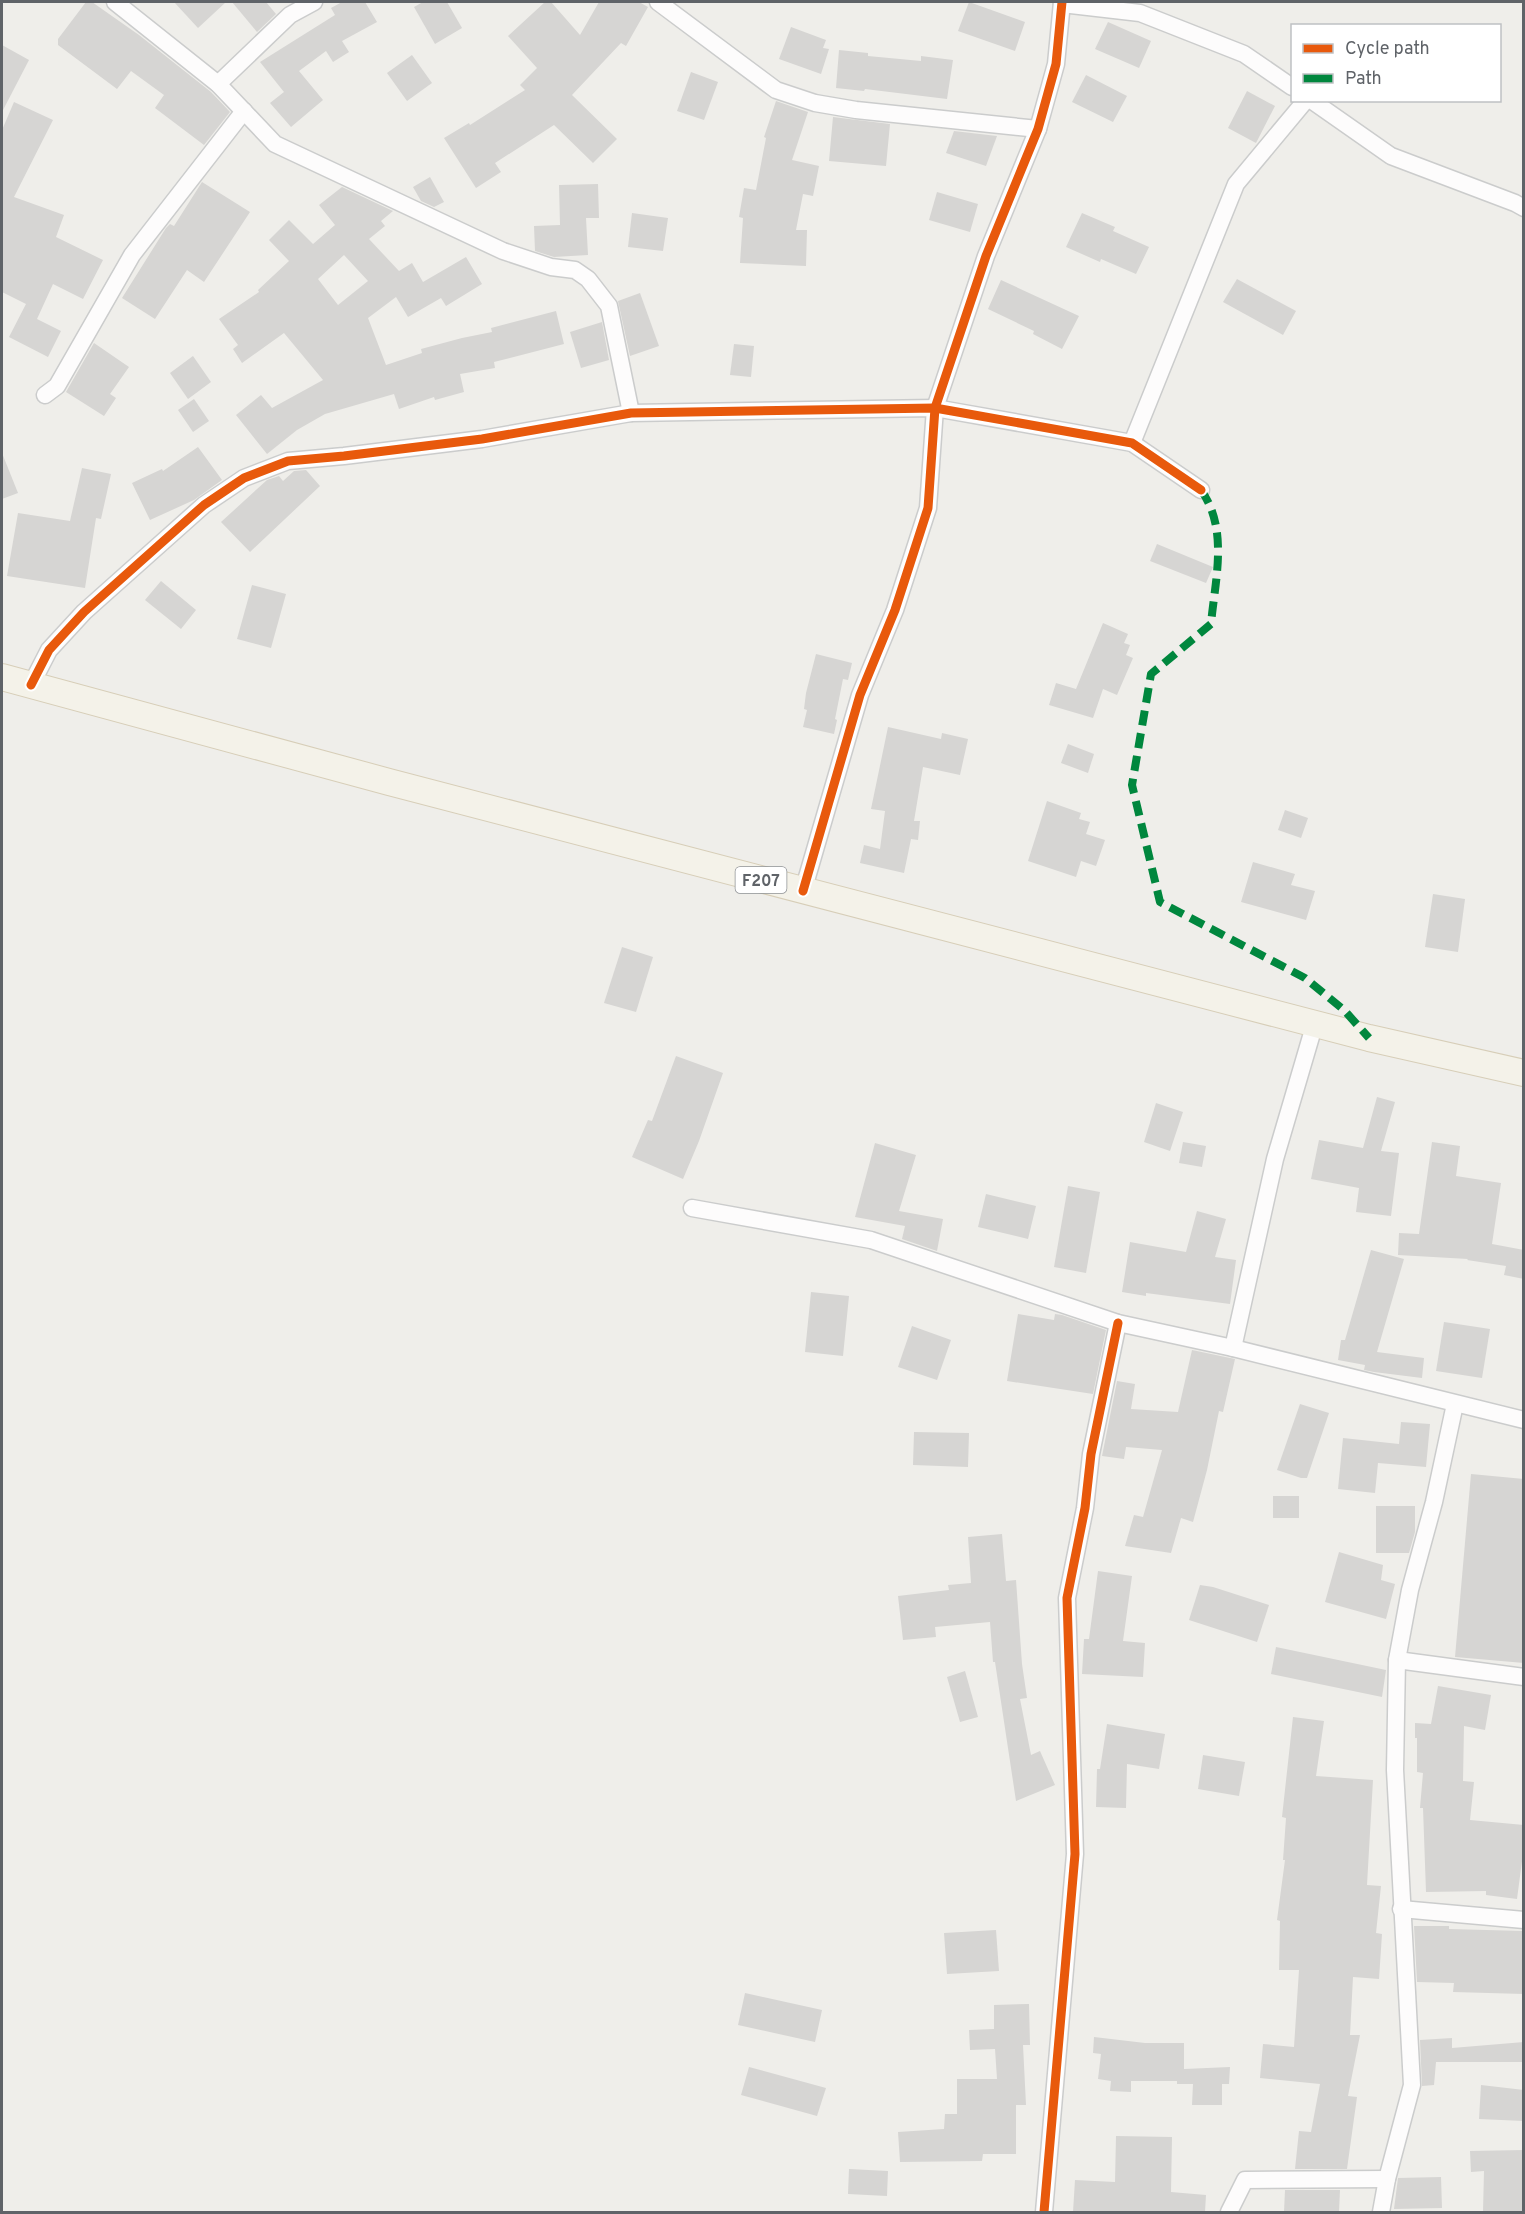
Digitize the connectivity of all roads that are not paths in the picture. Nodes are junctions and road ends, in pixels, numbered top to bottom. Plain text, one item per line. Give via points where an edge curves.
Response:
1 (115, 2) edge
2 (314, 2) edge
3 (658, 2) edge
4 (1062, 3) edge
5 (218, 84) junction
6 (1291, 86) edge
7 (1304, 102) edge
8 (1314, 102) edge
9 (244, 111) junction
10 (1038, 129) junction
11 (1524, 208) edge
12 (45, 394) dead end
13 (935, 408) junction
14 (632, 413) junction
15 (1132, 443) junction
16 (1201, 490) dead end
17 (2, 677) edge
18 (31, 685) junction
19 (803, 891) junction
20 (1315, 1023) junction
21 (1524, 1073) edge
22 (692, 1209) dead end
23 (1118, 1323) junction
24 (1233, 1348) junction
25 (1455, 1404) junction
26 (1524, 1420) edge
27 (1397, 1660) junction
28 (1524, 1677) edge
29 (1401, 1909) junction
30 (1524, 1920) edge
31 (1387, 2179) junction
32 (1044, 2212) edge
33 (1229, 2212) edge
34 (1381, 2212) edge

1 - 5 street
2 - 5 street via 290,15
3 - 10 street via 776,90 856,110
4 - 6 street via 1140,13 1244,54
4 - 10 street via 1056,64
5 - 9 street
7 - 15 street via 1236,184
8 - 11 street via 1391,156
9 - 12 street via 132,255 57,386
9 - 14 street via 275,144 503,251 551,267 575,270 588,279 609,306
10 - 13 street via 986,256
13 - 14 street
13 - 15 street
13 - 19 street via 928,508 895,610 860,695
14 - 18 street via 482,439 288,460 244,478 204,506 84,612 50,650
15 - 16 street
17 - 18 main road, F207
18 - 19 main road, F207
19 - 20 main road, F207
20 - 21 main road, F207
20 - 24 street via 1275,1159
22 - 23 street via 871,1240
23 - 24 street
23 - 32 street via 1067,1598 1075,1854
24 - 25 street
25 - 26 street
25 - 27 street
27 - 28 street
27 - 29 street via 1395,1770
29 - 30 street
29 - 31 street via 1412,2085
31 - 33 street via 1245,2180
31 - 34 street

